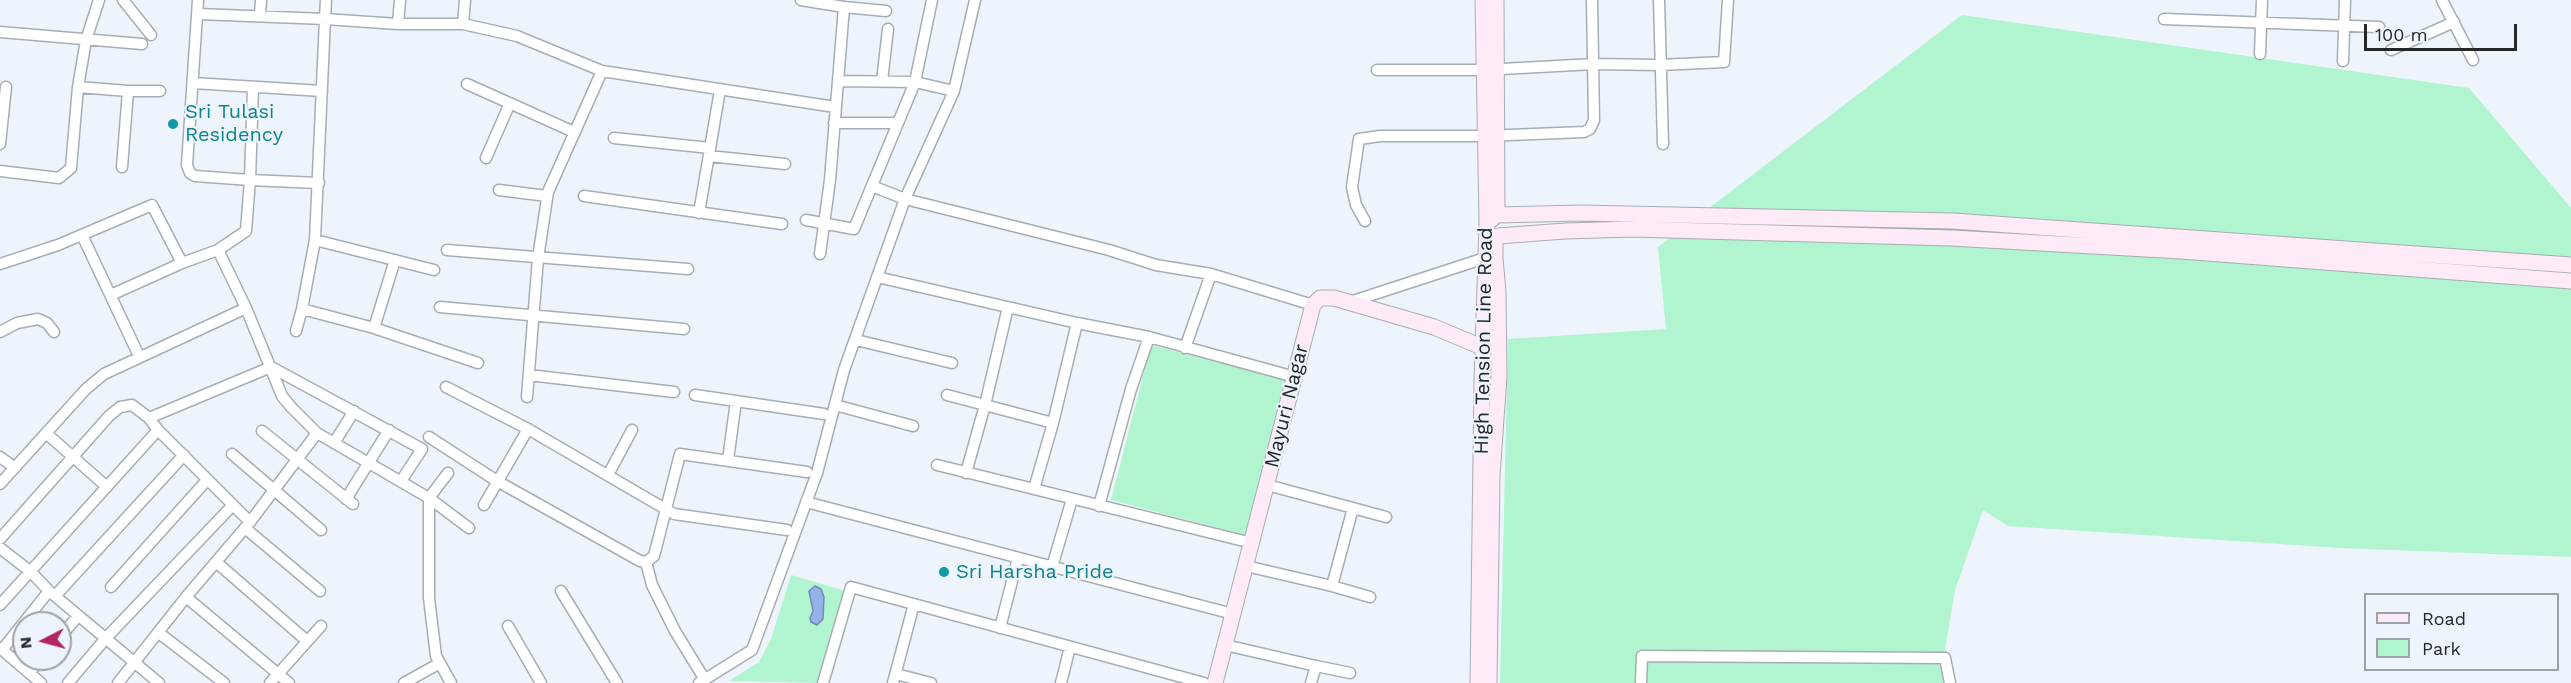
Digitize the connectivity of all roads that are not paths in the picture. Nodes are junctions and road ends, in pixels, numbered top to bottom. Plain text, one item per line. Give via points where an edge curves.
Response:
1 (99, 0) edge
2 (123, 0) edge
3 (198, 0) edge
4 (261, 0) edge
5 (326, 0) edge
6 (400, 0) edge
7 (465, 0) edge
8 (801, 0) edge
9 (932, 0) edge
10 (975, 0) edge
11 (1483, 0) edge
12 (1496, 0) edge
13 (1592, 0) edge
14 (1659, 0) edge
15 (1728, 0) edge
16 (2262, 0) edge
17 (2345, 0) edge
18 (2442, 0) edge
19 (852, 5) edge
20 (886, 11) dead end
21 (198, 14) junction
22 (260, 15) junction
23 (325, 19) junction
24 (2164, 19) dead end
25 (2454, 22) junction
26 (2261, 23) junction
27 (398, 24) junction
28 (463, 24) junction
29 (2344, 27) junction
30 (2379, 27) dead end
31 (888, 30) dead end
32 (0, 32) edge
33 (151, 36) dead end
34 (86, 40) junction
35 (142, 44) dead end
36 (2391, 50) dead end
37 (2260, 54) dead end
38 (2473, 60) dead end
39 (2343, 61) dead end
40 (1594, 64) junction
41 (1660, 65) junction
42 (1377, 70) dead end
43 (1490, 70) junction
44 (602, 71) junction
45 (838, 81) junction
46 (882, 81) junction
47 (915, 82) junction
48 (193, 83) junction
49 (467, 84) dead end
50 (6, 87) dead end
51 (78, 87) junction
52 (253, 87) junction
53 (720, 90) junction
54 (128, 91) junction
55 (160, 91) dead end
56 (322, 91) junction
57 (954, 91) junction
58 (510, 103) junction
59 (835, 107) junction
60 (834, 123) junction
61 (898, 123) junction
62 (574, 132) junction
63 (1490, 136) junction
64 (614, 138) dead end
65 (0, 144) edge
66 (1664, 144) dead end
67 (709, 152) junction
68 (486, 158) dead end
69 (785, 164) dead end
70 (122, 167) dead end
71 (0, 171) edge
72 (250, 180) junction
73 (319, 183) junction
74 (872, 186) junction
75 (499, 190) dead end
76 (547, 196) junction
77 (584, 196) dead end
78 (905, 199) junction
79 (699, 213) junction
80 (1492, 219) junction
81 (806, 220) dead end
82 (1365, 221) dead end
83 (1953, 221) junction
84 (782, 224) dead end
85 (825, 224) junction
86 (82, 235) junction
87 (1952, 238) junction
88 (315, 240) junction
89 (218, 250) junction
90 (447, 250) dead end
91 (820, 254) dead end
92 (538, 258) junction
93 (1485, 258) junction
94 (395, 260) junction
95 (0, 264) edge
96 (182, 264) junction
97 (2571, 265) edge
98 (688, 269) dead end
99 (434, 270) dead end
100 (1211, 274) junction
101 (877, 276) junction
102 (2571, 281) edge
103 (111, 295) junction
104 (1350, 302) junction
105 (1313, 305) junction
106 (441, 307) dead end
107 (1008, 307) junction
108 (246, 308) junction
109 (302, 309) junction
110 (533, 316) junction
111 (1077, 323) junction
112 (374, 328) junction
113 (684, 329) dead end
114 (296, 331) dead end
115 (0, 332) edge
116 (54, 332) dead end
117 (1149, 337) junction
118 (856, 340) junction
119 (1185, 348) junction
120 (1491, 348) junction
121 (139, 356) junction
122 (478, 363) dead end
123 (952, 363) dead end
124 (271, 367) junction
125 (529, 375) junction
126 (1295, 377) junction
127 (446, 387) dead end
128 (674, 392) dead end
129 (695, 395) dead end
130 (947, 396) dead end
131 (527, 397) dead end
132 (736, 401) junction
133 (835, 405) junction
134 (985, 405) junction
135 (354, 411) junction
136 (824, 414) dead end
137 (149, 418) junction
138 (1053, 423) junction
139 (913, 426) dead end
140 (528, 429) junction
141 (158, 430) junction
142 (389, 430) junction
143 (632, 430) dead end
144 (262, 431) dead end
145 (47, 434) junction
146 (317, 434) junction
147 (429, 437) dead end
148 (334, 443) junction
149 (231, 454) dead end
150 (184, 455) junction
151 (0, 457) edge
152 (73, 457) junction
153 (728, 460) junction
154 (297, 461) junction
155 (370, 463) junction
156 (937, 465) dead end
157 (15, 468) junction
158 (807, 472) dead end
159 (448, 473) dead end
160 (966, 473) junction
161 (608, 475) junction
162 (207, 480) junction
163 (401, 481) junction
164 (498, 481) junction
165 (0, 484) edge
166 (1267, 485) junction
167 (107, 487) junction
168 (1034, 489) junction
169 (274, 490) junction
170 (429, 498) junction
171 (1072, 499) junction
172 (806, 502) junction
173 (484, 504) dead end
174 (232, 506) junction
175 (1099, 506) junction
176 (1353, 508) junction
177 (665, 509) junction
178 (1386, 517) dead end
179 (247, 525) junction
180 (469, 528) dead end
181 (321, 530) dead end
182 (787, 530) dead end
183 (0, 539) edge
184 (1252, 543) junction
185 (0, 548) edge
186 (1018, 558) junction
187 (216, 562) junction
188 (646, 562) junction
189 (1246, 566) junction
190 (1052, 567) junction
191 (31, 572) junction
192 (1332, 586) junction
193 (111, 587) dead end
194 (320, 591) dead end
195 (561, 591) dead end
196 (52, 593) junction
197 (186, 597) junction
198 (1370, 597) dead end
199 (914, 604) junction
200 (0, 605) edge
201 (1233, 614) junction
202 (78, 616) junction
203 (1485, 619) junction
204 (72, 623) edge
205 (321, 626) dead end
206 (508, 626) dead end
207 (1000, 628) junction
208 (159, 633) junction
209 (106, 638) junction
210 (307, 641) junction
211 (1225, 645) junction
212 (1070, 646) junction
213 (1, 649) edge
214 (134, 662) junction
215 (440, 663) junction
216 (1316, 666) junction
217 (29, 673) joint
218 (1350, 673) dead end
219 (278, 674) junction
220 (895, 678) edge
221 (702, 681) edge
222 (41, 683) edge
223 (68, 683) edge
224 (118, 683) edge
225 (159, 683) edge
226 (224, 683) edge
227 (270, 683) edge
228 (290, 683) edge
229 (404, 683) edge
230 (451, 683) edge
231 (541, 683) edge
232 (617, 683) edge
233 (823, 683) edge
234 (931, 683) edge
235 (1061, 683) edge
236 (1204, 683) edge
237 (1215, 683) edge
238 (1311, 683) edge
239 (1478, 683) edge
240 (1489, 683) edge
241 (1641, 683) edge
242 (1950, 683) edge

1 - 34 street
2 - 33 street
3 - 21 street
4 - 22 street
5 - 23 street
6 - 27 street
7 - 28 street
8 - 19 street
9 - 47 street
10 - 57 street
11 - 43 main road
12 - 43 main road
13 - 40 street
14 - 41 street
15 - 41 street via 1724,62
16 - 26 street
17 - 29 street
18 - 25 street
19 - 20 street
19 - 45 street
21 - 22 street
21 - 48 street
22 - 23 street
23 - 27 street
23 - 56 street
24 - 26 street
25 - 36 street
25 - 38 street
26 - 29 street
26 - 37 street
27 - 28 street
28 - 44 street via 517,36
29 - 30 street
29 - 39 street
31 - 46 street
32 - 34 street
34 - 35 street
34 - 51 street
40 - 41 street
40 - 43 street
40 - 63 street via 1594,120 1590,129
41 - 66 street
42 - 43 street
43 - 63 main road, High Tension Line Road
44 - 53 street
44 - 62 street
45 - 46 street
45 - 59 street
46 - 47 street
47 - 57 street
47 - 61 street
48 - 52 street
48 - 72 street via 187,165 190,173
49 - 58 street
50 - 65 street
51 - 54 street
51 - 71 street via 71,168 59,178
52 - 56 street
52 - 72 street
53 - 59 street
53 - 67 street
54 - 55 street
54 - 70 street
56 - 73 street
57 - 78 street
58 - 62 street
58 - 68 street
59 - 60 street
60 - 61 street
60 - 85 street
61 - 74 street
62 - 76 street
63 - 80 main road, High Tension Line Road
63 - 82 street via 1359,139 1352,187
64 - 67 street
67 - 69 street
67 - 79 street
72 - 73 street
72 - 89 street via 246,231
73 - 88 street
74 - 78 street
74 - 85 street via 854,229
75 - 76 street
76 - 92 street
77 - 79 street
78 - 100 street via 1156,265
78 - 101 street
79 - 84 street
80 - 83 main road via 1661,213
80 - 93 main road, High Tension Line Road
81 - 85 street
83 - 87 main road
83 - 97 main road
85 - 91 street
86 - 95 street
86 - 96 street via 152,205
86 - 103 street
87 - 102 main road via 2181,250
87 - 120 main road via 1632,229 1498,236
88 - 94 street
88 - 109 street
89 - 96 street
89 - 108 street
90 - 92 street
92 - 98 street
92 - 110 street
93 - 104 street
93 - 120 main road, High Tension Line Road
94 - 99 street
94 - 112 street
96 - 103 street
100 - 105 street
100 - 119 street
101 - 107 street
101 - 118 street
103 - 121 street
104 - 105 main road via 1327,296
104 - 120 main road
105 - 126 main road, Mayuri Nagar
106 - 110 street
107 - 111 street
107 - 134 street
108 - 121 street
108 - 124 street
109 - 112 street
109 - 114 street
110 - 113 street
110 - 125 street
111 - 117 street
111 - 138 street
112 - 122 street
115 - 116 street via 17,323 38,319
117 - 119 street
117 - 175 street
118 - 123 street
118 - 133 street
119 - 126 street
120 - 203 main road, High Tension Line Road
121 - 145 street via 104,374 86,389
124 - 135 street
124 - 137 street
124 - 146 street via 282,396
125 - 128 street
125 - 131 street
126 - 166 main road, Mayuri Nagar
127 - 140 street
129 - 132 street
130 - 134 street
132 - 136 street
132 - 153 street
133 - 139 street
133 - 172 street
134 - 138 street
134 - 160 street
135 - 142 street
135 - 148 street
137 - 141 street
137 - 152 street via 132,405 120,406
138 - 168 street
140 - 161 street
140 - 164 street
141 - 150 street
141 - 167 street
142 - 155 street
142 - 163 street via 422,449
143 - 161 street
144 - 154 street
145 - 152 street
145 - 157 street
146 - 148 street
146 - 154 street
147 - 164 street
148 - 155 street
149 - 169 street
150 - 162 street
150 - 196 street
151 - 157 street
152 - 167 street
152 - 183 street
153 - 158 street
153 - 177 street via 680,454
154 - 155 street via 350,501
154 - 169 street
155 - 163 street
156 - 160 street
157 - 165 street
159 - 170 street
160 - 168 street
161 - 177 street
162 - 174 street
162 - 193 street
163 - 170 street
164 - 173 street
164 - 188 street
166 - 176 street
166 - 184 main road, Mayuri Nagar
167 - 191 street
168 - 171 street
169 - 179 street
169 - 181 street
170 - 180 street
170 - 215 street via 429,598
171 - 175 street
171 - 190 street
172 - 186 street
172 - 221 street via 753,650
174 - 179 street
174 - 209 street
175 - 184 street
176 - 178 street
176 - 192 street
177 - 182 street via 686,516
177 - 188 street via 654,556
179 - 187 street
179 - 194 street
184 - 189 main road, Mayuri Nagar
185 - 191 street
186 - 190 street
186 - 207 street
187 - 197 street
187 - 210 street
188 - 221 street via 652,585
189 - 192 street
189 - 201 main road, Mayuri Nagar
190 - 201 street
191 - 196 street
191 - 200 street
192 - 198 street
195 - 232 street
196 - 202 street
196 - 213 street
197 - 208 street
197 - 219 street
199 - 207 street
199 - 220 street
199 - 233 street via 851,587
201 - 211 main road, Mayuri Nagar
202 - 204 street
202 - 209 street
203 - 239 main road, High Tension Line Road
203 - 240 main road, High Tension Line Road
205 - 210 street
206 - 231 street
207 - 212 street
208 - 214 street
208 - 226 street
209 - 214 street
209 - 223 street
210 - 219 street
211 - 216 street
211 - 237 main road, Mayuri Nagar
212 - 235 street
212 - 236 street
213 - 217 street
214 - 224 street
214 - 225 street
215 - 229 street
215 - 230 street
216 - 218 street
216 - 238 street
217 - 222 street
219 - 227 street
219 - 228 street
220 - 234 street
241 - 242 street via 1642,656 1945,658

